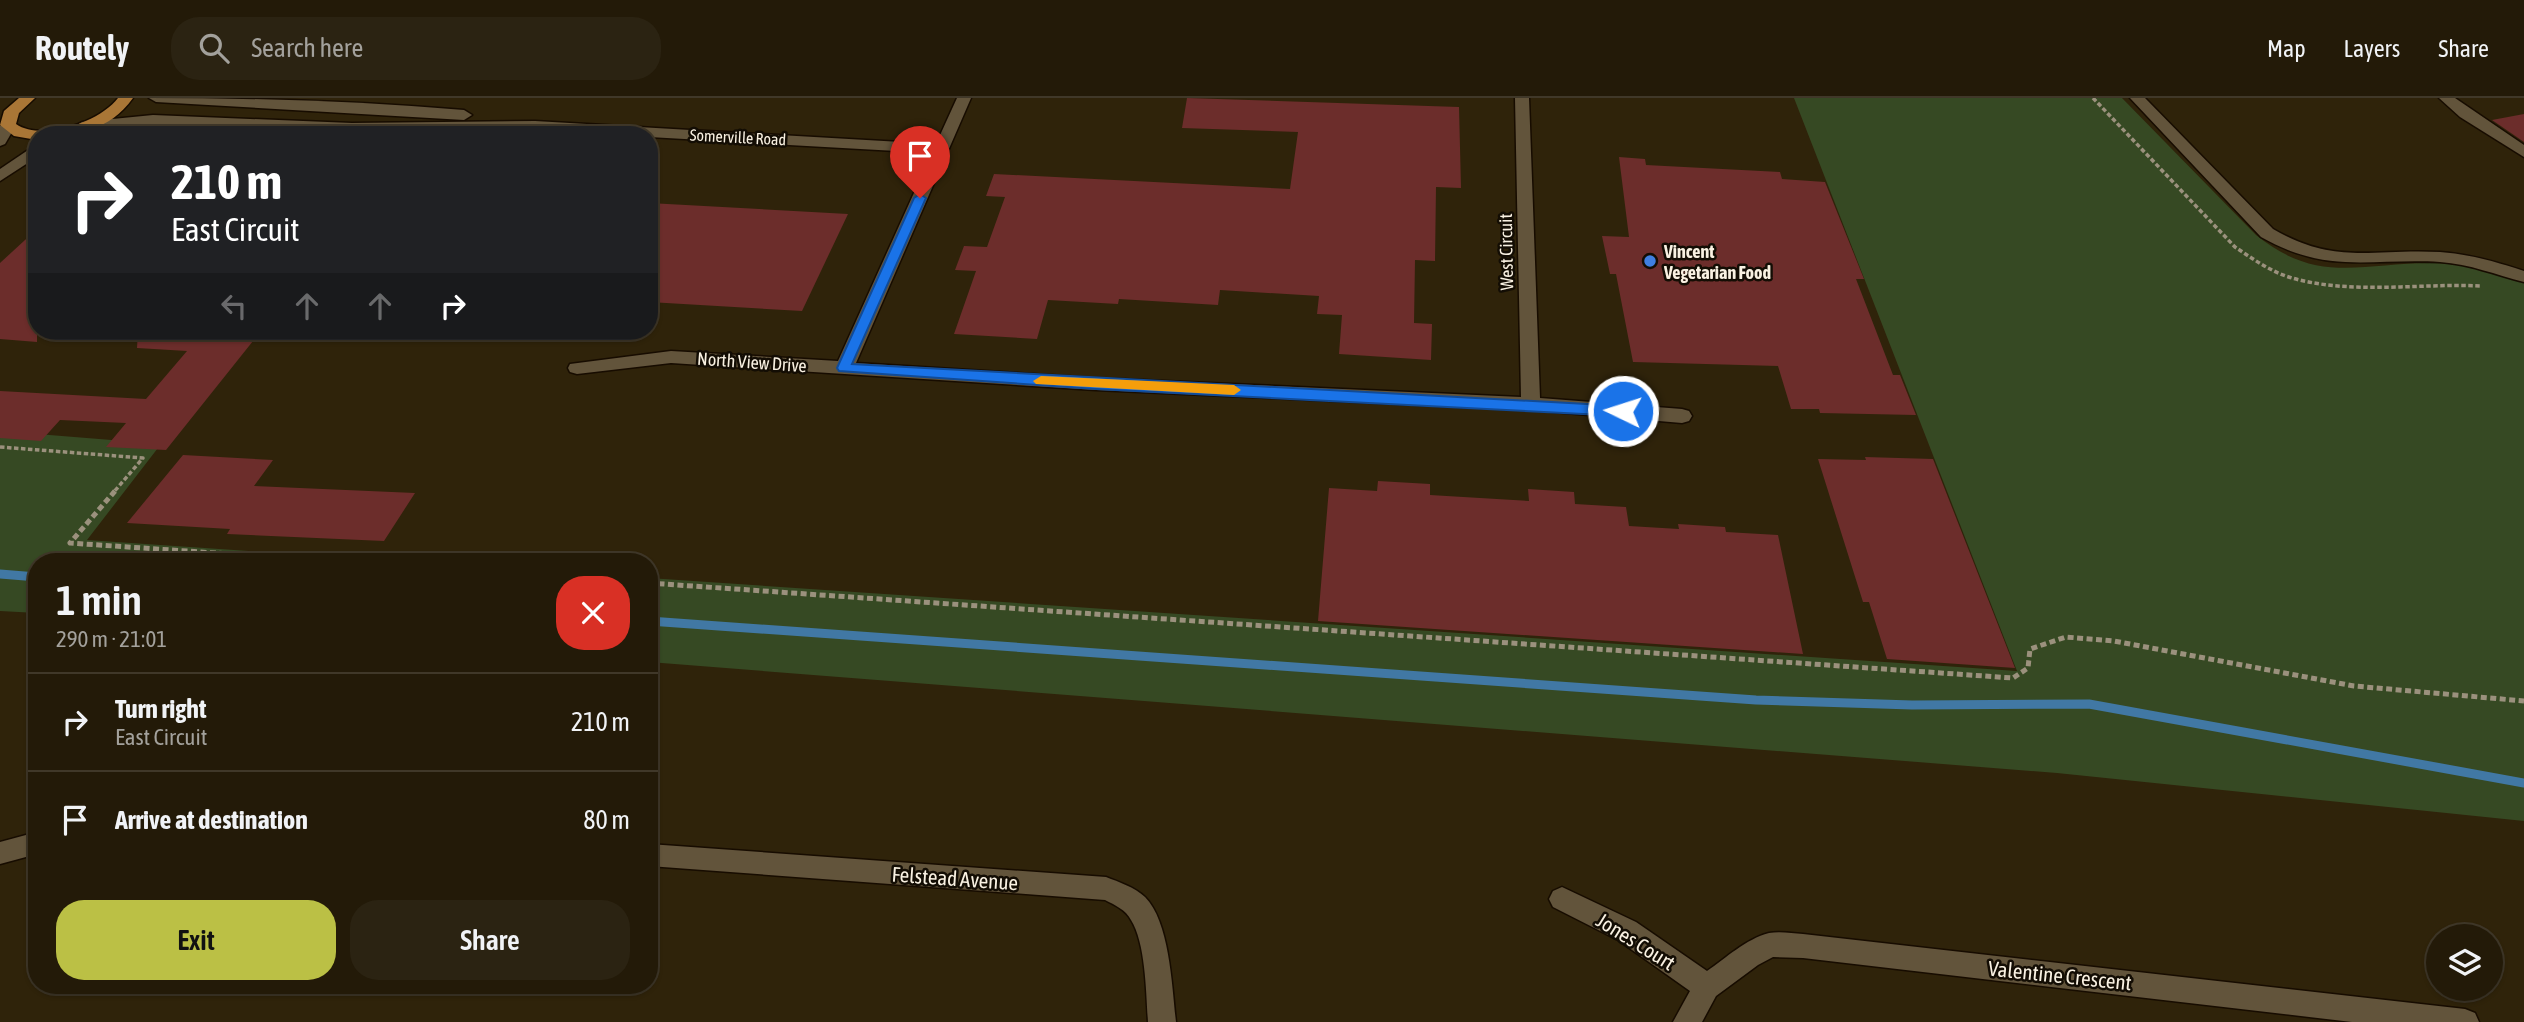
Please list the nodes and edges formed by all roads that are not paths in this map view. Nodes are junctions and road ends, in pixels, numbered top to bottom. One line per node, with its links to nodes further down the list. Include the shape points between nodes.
1 (28, 98): 8 (main road)
2 (126, 98): 9 (main road, via 114,112)
3 (156, 98): 12 (street, Somerville Road, via 408,110)
4 (964, 98): 16 (street)
5 (1522, 98): 23 (street, West Circuit)
6 (2137, 98): 20 (street, via 2267,233 2287,247 2341,260 2414,256 2466,260)
7 (2446, 98): 17 (street)
8 (5, 121): 14 (main road, via 19,133); 15 (street)
9 (83, 126)
10 (109, 126): 11 (street, Somerville Road, via 153,120)
11 (302, 126)
12 (535, 126)
13 (658, 133): 16 (street, Somerville Road)
14 (28, 134)
15 (0, 141)
16 (942, 149): 22 (street)
17 (2524, 152)
18 (28, 156): 19 (street)
19 (0, 176)
20 (2524, 276)
21 (577, 368): 22 (street, North View Drive, via 671,357)
22 (844, 368): 23 (street, North View Drive)
23 (1531, 404): 24 (street, North View Drive)
24 (1682, 416)
25 (28, 845): 26 (street)
26 (0, 853)
27 (658, 856): 30 (street, Felstead Avenue, via 1106,889 1127,897 1142,911 1150,935)
28 (1562, 899): 29 (street, Jones Court, via 1627,931)
29 (1707, 987): 31 (street, Valentine Crescent); 32 (street, Valentine Crescent, via 1771,945 1803,946)
30 (1162, 1022)
31 (1687, 1022)
32 (2465, 1022)

